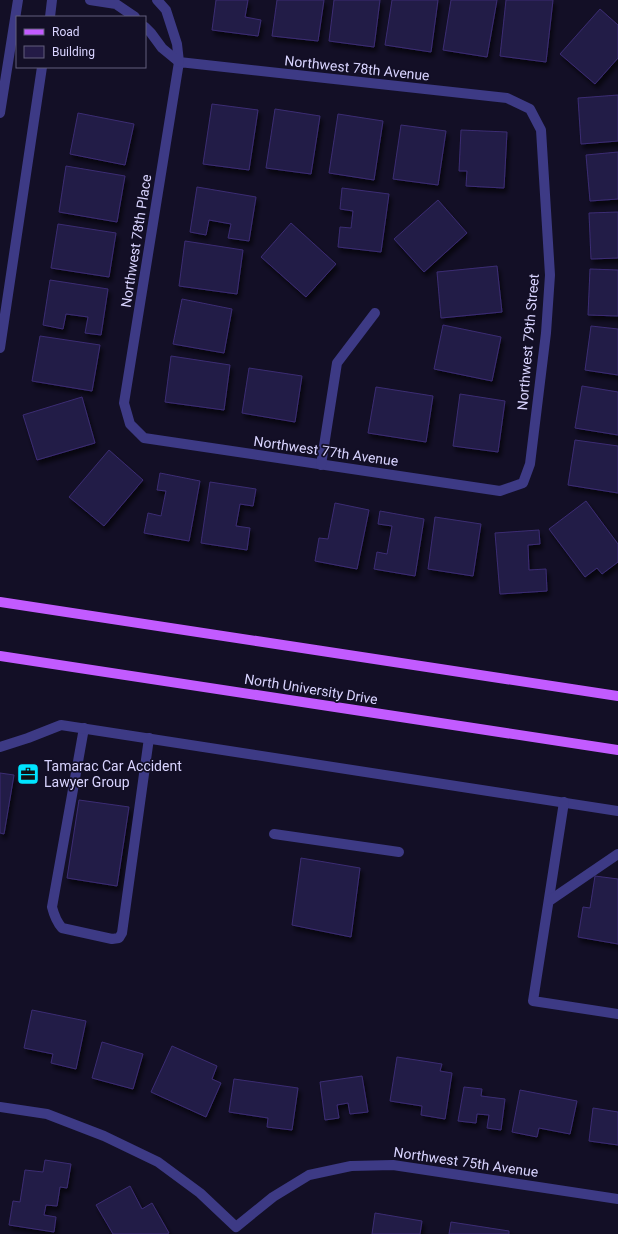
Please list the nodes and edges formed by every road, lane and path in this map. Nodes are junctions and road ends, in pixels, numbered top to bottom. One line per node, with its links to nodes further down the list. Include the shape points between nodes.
1 (18, 0): 11 (street)
2 (52, 0): 5 (street)
3 (90, 0): 6 (street, via 116,4)
4 (157, 0): 8 (street, Northwest 78th Place, via 166,10 177,44)
5 (50, 16)
6 (134, 16)
7 (146, 28): 8 (street, via 162,48)
8 (179, 62): 10 (street, Northwest 78th Avenue, via 507,98); 14 (street, Northwest 78th Place, via 124,403)
9 (42, 68): 13 (street)
10 (530, 109): 16 (street, Northwest 79th Street, via 541,130 550,275 546,333 530,464)
11 (0, 113)
12 (374, 313): 15 (street, via 338,363)
13 (0, 348)
14 (130, 424): 15 (street, Northwest 77th Avenue, via 144,438)
15 (321, 464): 16 (street, Northwest 77th Avenue, via 500,491)
16 (523, 483)
17 (0, 602): 19 (main road)
18 (0, 656): 23 (main road, North University Drive)
19 (618, 696)
20 (84, 728): 21 (street); 21 (street, via 52,907 57,923 62,928 112,939 119,938 122,933); 22 (street, via 60,725)
21 (149, 738): 24 (street)
22 (0, 747)
23 (618, 750)
24 (564, 802): 25 (street); 29 (street)
25 (618, 811)
26 (274, 834): 27 (street)
27 (399, 852)
28 (618, 854): 29 (street)
29 (549, 901): 30 (street, via 533,1001)
30 (618, 1014)
31 (0, 1107): 33 (street, Northwest 75th Avenue, via 47,1114 104,1136 158,1162 200,1193)
32 (618, 1199): 33 (street, Northwest 75th Avenue, via 393,1165 351,1166 309,1175 273,1197)
33 (234, 1230)

